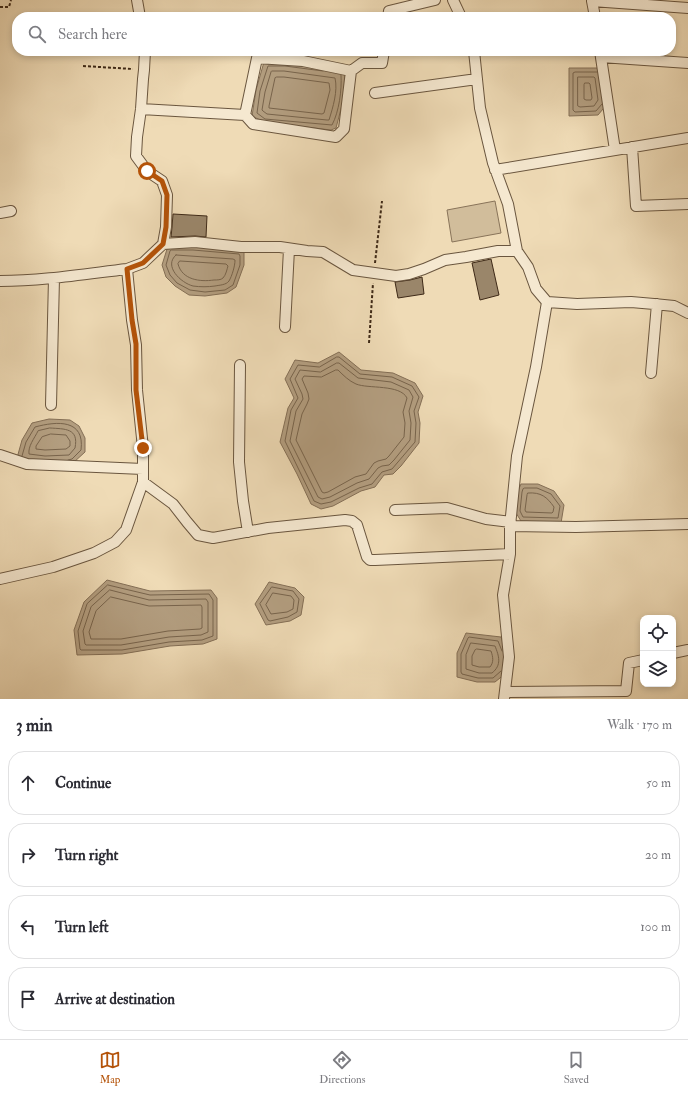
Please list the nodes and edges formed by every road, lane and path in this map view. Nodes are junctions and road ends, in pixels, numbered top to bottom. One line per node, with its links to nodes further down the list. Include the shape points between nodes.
1 (12, 0): 5 (path, via 9,7)
2 (136, 0): 7 (street)
3 (436, 0): 8 (street)
4 (453, 0): 9 (street)
5 (0, 7)
6 (688, 8): 10 (street, via 592,1)
7 (139, 12)
8 (389, 12)
9 (459, 12)
10 (594, 12)
11 (145, 56): 18 (street)
12 (383, 56): 19 (street, via 382,63 362,63)
13 (474, 56): 20 (street)
14 (601, 56): 26 (street)
15 (620, 56): 16 (street)
16 (688, 63)
17 (83, 66): 18 (path)
18 (144, 70): 22 (street)
19 (351, 71): 23 (street, via 304,60 257,58); 23 (street, via 344,129 336,137 253,124)
20 (476, 79): 21 (street); 27 (street, via 480,108)
21 (375, 93)
22 (141, 109): 23 (street); 31 (street, via 136,137 136,156 147,171 162,181 167,195)
23 (245, 115)
24 (688, 138): 25 (street)
25 (632, 147): 26 (street); 28 (street, via 636,206)
26 (615, 150): 27 (street)
27 (495, 170): 33 (street, via 508,204)
28 (688, 204)
29 (11, 211): 30 (street)
30 (0, 213)
31 (163, 244): 32 (street, via 195,242); 34 (street, via 143,263)
32 (289, 249): 33 (street, via 323,252 353,270 396,276 409,274 445,260 498,251); 40 (street)
33 (517, 251): 37 (street, via 528,267 536,289)
34 (127, 269): 35 (street); 45 (street, via 136,344 136,390)
35 (54, 278): 36 (street); 43 (street)
36 (0, 281)
37 (547, 302): 38 (street); 48 (street, via 517,456)
38 (657, 304): 39 (street, via 674,306); 42 (street)
39 (688, 312)
40 (285, 327)
41 (240, 365): 50 (street, via 240,462)
42 (651, 373)
43 (51, 405)
44 (0, 455): 45 (street, via 27,464)
45 (143, 469): 46 (street)
46 (143, 482): 50 (street, via 173,504 198,535 213,538); 52 (street, via 126,530 115,542 94,553 53,567)
47 (395, 510): 48 (street, via 448,508)
48 (511, 524): 49 (street, via 576,527); 51 (street)
49 (688, 524)
50 (248, 532): 51 (street, via 345,520 357,525 370,560)
51 (510, 554): 57 (street, via 503,594 509,657)
52 (0, 579)
53 (688, 650): 54 (street)
54 (676, 652)
55 (640, 661): 56 (street, via 629,663 626,691)
56 (592, 695): 57 (street)
57 (505, 696)

